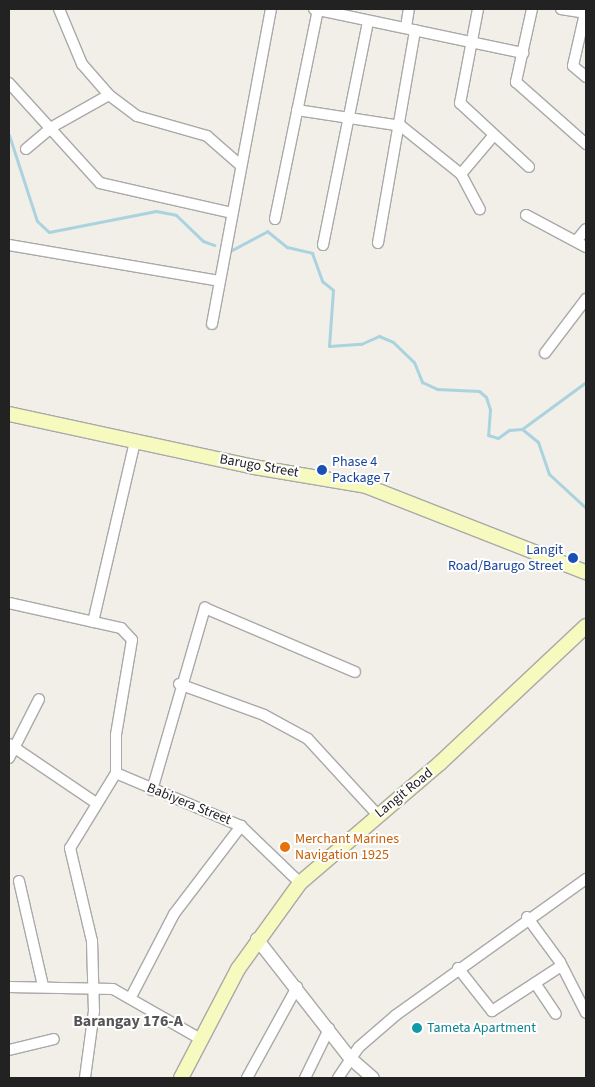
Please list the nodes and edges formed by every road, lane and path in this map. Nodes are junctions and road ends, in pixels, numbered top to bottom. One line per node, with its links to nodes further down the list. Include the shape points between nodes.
1 (59, 9): 14 (street, via 82,64)
2 (271, 9): 22 (street)
3 (316, 9): 8 (street); 15 (street)
4 (409, 9): 9 (street)
5 (478, 9): 10 (street)
6 (532, 9): 11 (street)
7 (561, 9): 12 (street, via 585,13 574,66)
8 (368, 21): 9 (street); 16 (street)
9 (411, 29): 10 (street); 17 (street)
10 (471, 41): 11 (street); 19 (street, via 460,103)
11 (523, 53): 20 (street, via 516,82)
12 (586, 77)
13 (9, 83): 18 (street)
14 (109, 95): 18 (street); 22 (street, via 137,116 206,136)
15 (297, 110): 16 (street); 28 (street)
16 (349, 119): 17 (street); 33 (street)
17 (401, 126): 24 (street); 31 (street)
18 (52, 127): 21 (street); 26 (street, via 100,183)
19 (494, 135): 23 (street); 24 (street)
20 (586, 144)
21 (26, 149)
22 (239, 164): 26 (street)
23 (529, 167)
24 (461, 174): 25 (street)
25 (480, 209)
26 (232, 213): 35 (street)
27 (526, 216): 30 (street)
28 (275, 219)
29 (586, 229): 30 (street)
30 (577, 240): 34 (street)
31 (378, 243)
32 (9, 245): 35 (street)
33 (323, 245)
34 (586, 247)
35 (219, 281): 37 (street)
36 (586, 298): 38 (street)
37 (212, 324)
38 (545, 353)
39 (9, 414): 40 (main road, Barugo Street)
40 (135, 442): 41 (main road, Barugo Street, via 366,486); 43 (street)
41 (586, 572)
42 (9, 603): 43 (street)
43 (93, 622): 50 (street, via 126,630 132,640 116,735)
44 (586, 626): 53 (main road, Langit Road, via 440,763)
45 (355, 672): 46 (street, via 205,608)
46 (179, 684): 51 (street); 53 (street, via 264,715 308,739)
47 (39, 699): 48 (street)
48 (12, 746): 49 (street); 52 (street)
49 (9, 758)
50 (116, 772): 51 (street, Babiyera Street); 52 (street)
51 (152, 790): 54 (street, Babiyera Street)
52 (96, 803): 63 (street, via 74,835 70,855 89,916)
53 (377, 814): 57 (main road, Langit Road)
54 (241, 826): 57 (street, Babiyera Street); 67 (street, via 174,914)
55 (586, 878): 58 (street)
56 (19, 881): 64 (street)
57 (300, 884): 59 (main road, Langit Road)
58 (526, 917): 60 (street); 61 (street)
59 (257, 939): 66 (street); 71 (main road, Langit Road)
60 (561, 966): 62 (street); 68 (street)
61 (458, 968): 62 (street, via 492,1011); 74 (street, via 374,1033)
62 (535, 983): 69 (street)
63 (94, 985): 64 (street); 67 (street); 75 (street)
64 (43, 986): 65 (street)
65 (9, 987)
66 (297, 987): 70 (street); 77 (street)
67 (131, 997): 71 (street)
68 (586, 1013)
69 (556, 1014)
70 (328, 1029): 74 (street); 78 (street)
71 (199, 1038): 76 (main road, Langit Road)
72 (54, 1039): 73 (street)
73 (9, 1050)
74 (350, 1058): 79 (street); 80 (street)
75 (85, 1078)
76 (181, 1078)
77 (247, 1078)
78 (305, 1078)
79 (338, 1078)
80 (373, 1078)

